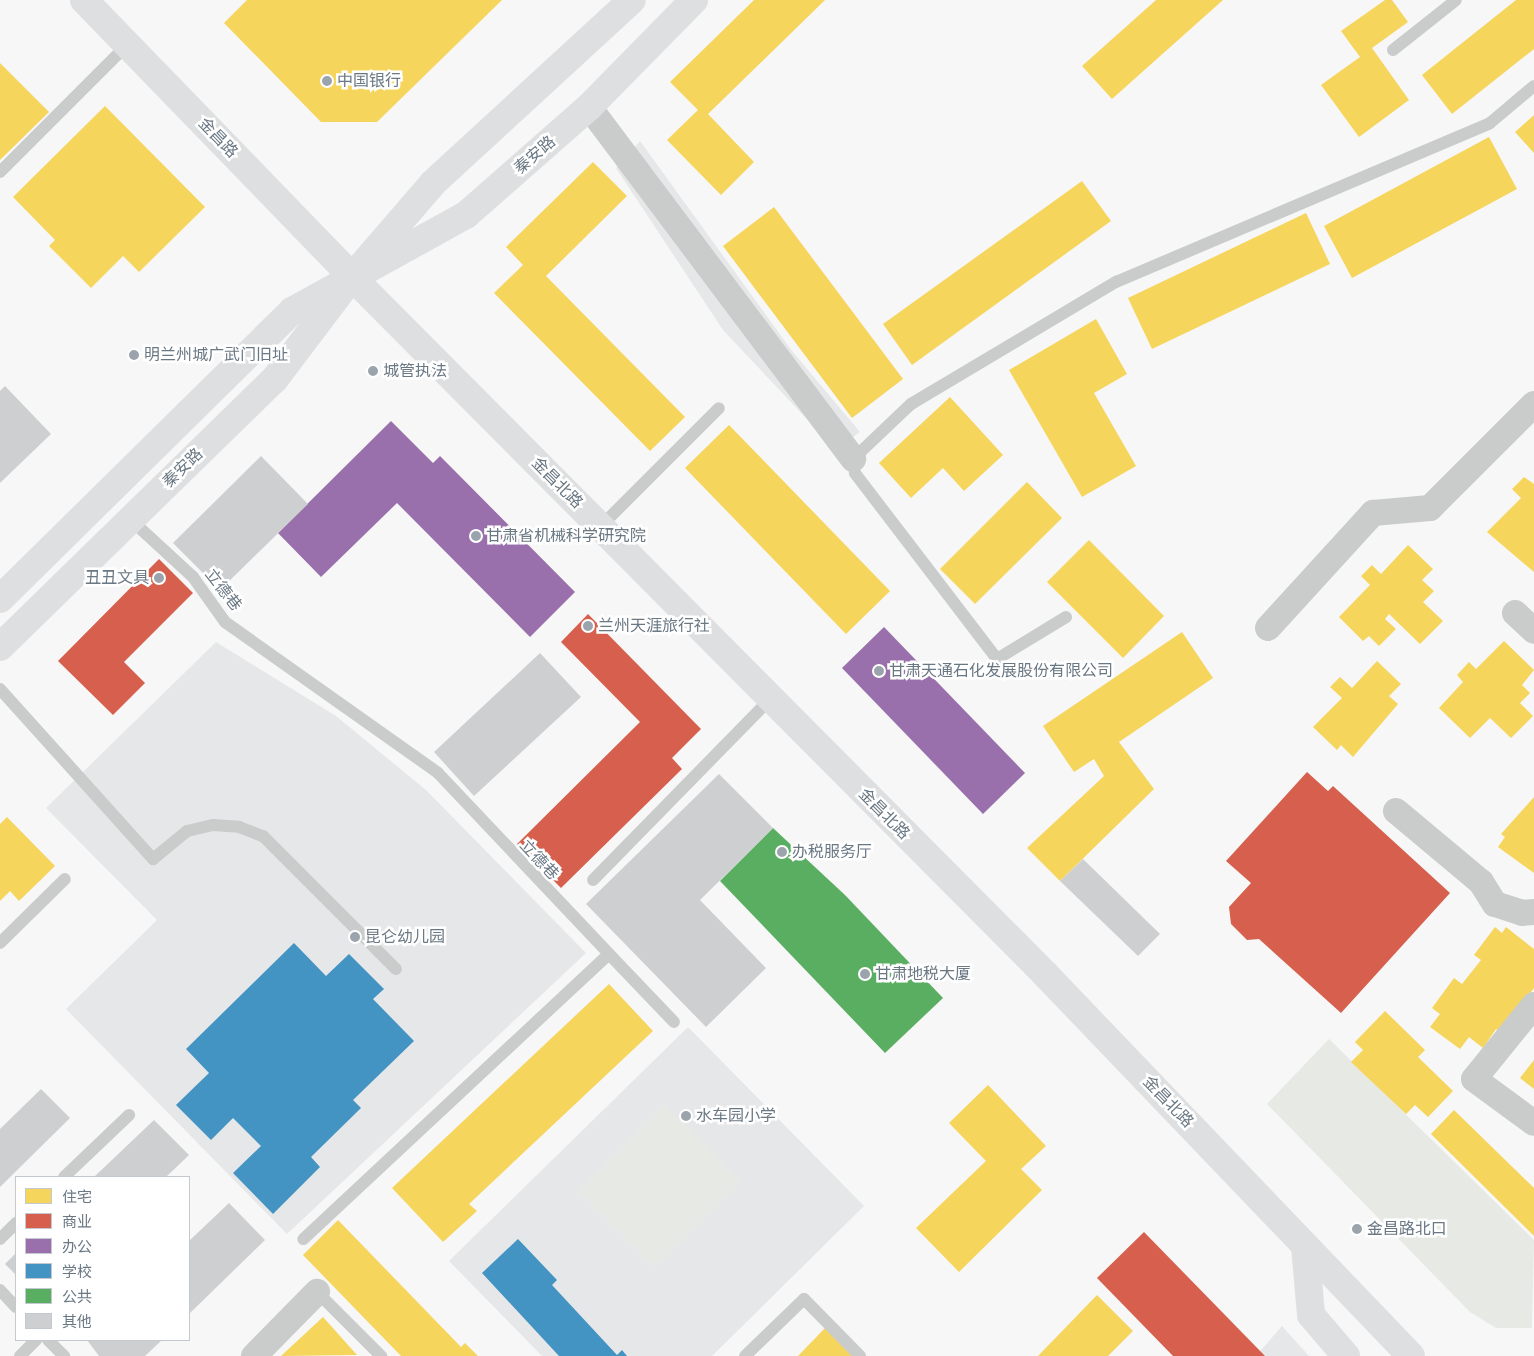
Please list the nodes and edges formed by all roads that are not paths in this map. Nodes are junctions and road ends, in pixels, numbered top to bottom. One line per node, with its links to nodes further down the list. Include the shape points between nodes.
1 (84, 0): 5 (main road, 金昌路)
2 (632, 0): 10 (main road, 秦安路, via 433,183)
3 (694, 0): 8 (main road, 秦安路)
4 (1456, 0): 6 (lane)
5 (127, 45): 9 (lane); 10 (main road, 金昌路)
6 (1394, 50)
7 (1534, 86): 13 (lane, via 1490,123 1116,282 911,404)
8 (589, 107): 10 (main road, 秦安路, via 466,215); 13 (street)
9 (0, 172)
10 (352, 277): 14 (main road, 秦安路, via 274,380); 15 (main road, 金昌北路); 16 (main road, 秦安路, via 292,311)
11 (1534, 404): 19 (street, via 1430,508 1373,513)
12 (719, 408): 15 (lane)
13 (853, 459): 18 (lane, via 855,473 997,659)
14 (130, 519): 21 (main road, 秦安路); 29 (lane, 立德巷, via 193,577 225,622 438,772)
15 (600, 527): 23 (main road, 金昌北路)
16 (0, 599)
17 (1515, 613): 20 (street)
18 (1066, 617)
19 (1268, 628)
20 (1534, 631)
21 (0, 647)
22 (0, 689): 30 (lane, via 153,859 187,831 213,825 239,827 264,836)
23 (770, 699): 26 (lane); 39 (main road, 金昌北路, via 1045,974)
24 (1396, 811): 27 (street, via 1481,882 1495,904 1522,913)
25 (65, 879): 28 (lane)
26 (593, 880)
27 (1534, 912)
28 (0, 943)
29 (609, 954): 32 (lane, 立德巷); 38 (lane)
30 (396, 969)
31 (1534, 1005): 34 (street, via 1474,1079)
32 (674, 1022)
33 (129, 1115): 35 (lane)
34 (1534, 1123)
35 (65, 1176)
36 (15, 1224): 37 (lane)
37 (0, 1239)
38 (303, 1239)
39 (1306, 1246): 51 (main road, via 1311,1315); 52 (main road, 金昌北路)
40 (0, 1290): 42 (lane)
41 (317, 1292): 47 (street); 48 (lane)
42 (15, 1306)
43 (35, 1341): 45 (lane)
44 (49, 1341): 46 (lane)
45 (20, 1356)
46 (64, 1356)
47 (254, 1356)
48 (381, 1356)
49 (745, 1356): 50 (lane, via 804,1299)
50 (860, 1356)
51 (1346, 1356)
52 (1411, 1356)

